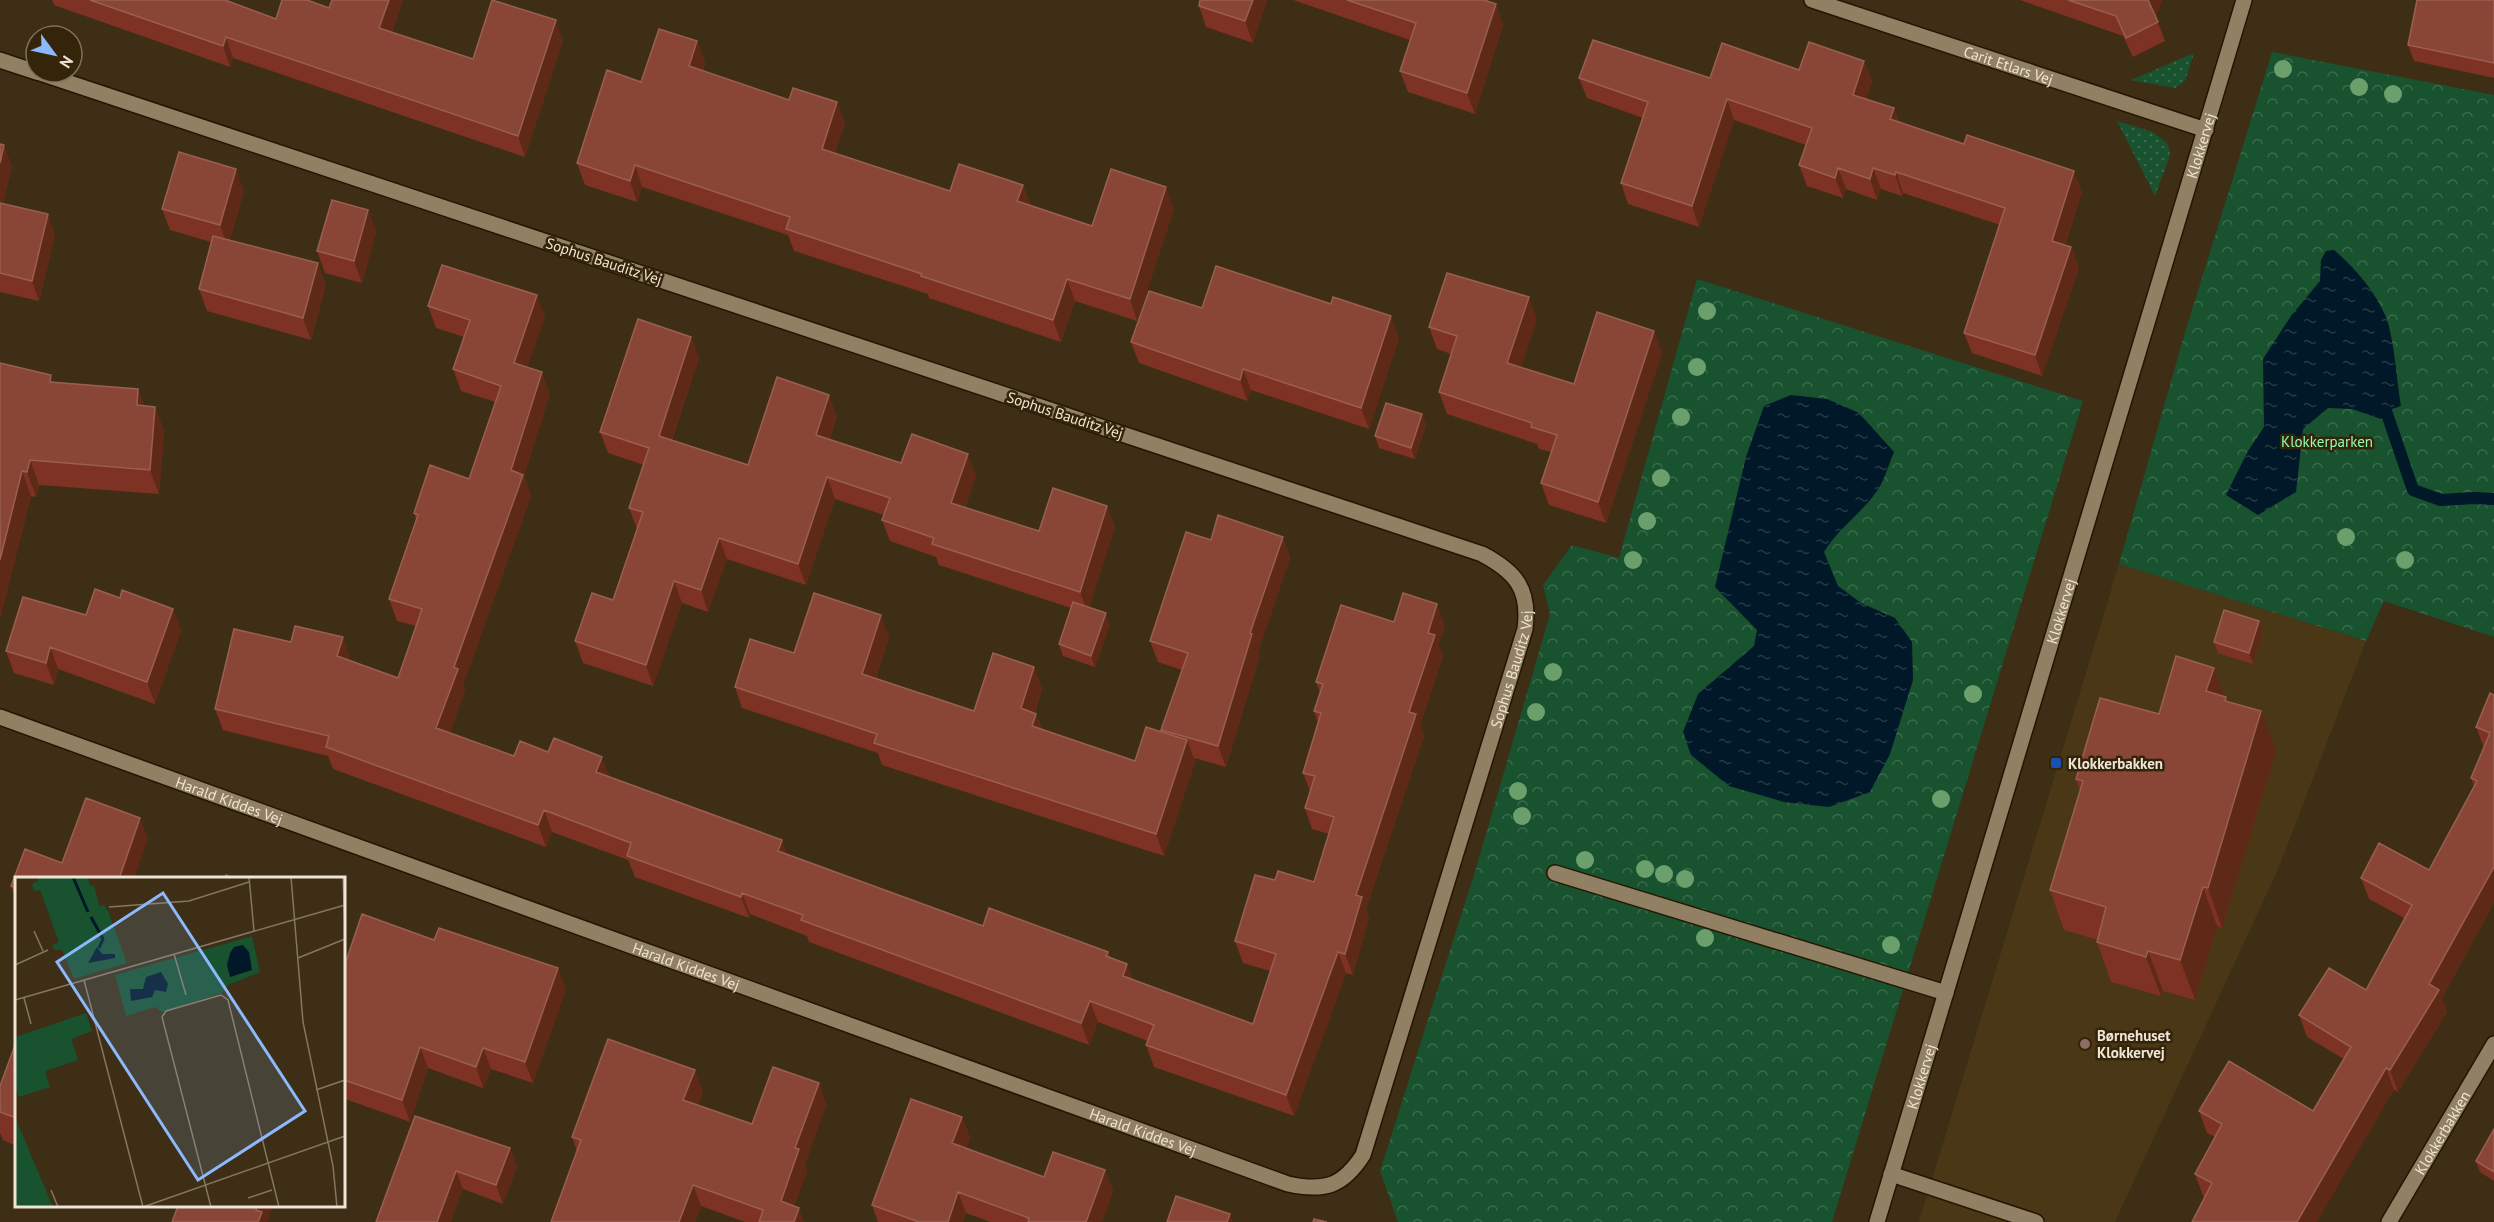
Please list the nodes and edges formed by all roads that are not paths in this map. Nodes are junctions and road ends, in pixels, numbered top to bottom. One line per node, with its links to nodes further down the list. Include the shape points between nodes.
1 (1812, 0): 6 (street, Carit Etlars Vej)
2 (2244, 0): 6 (street, Klokkervej)
3 (0, 60): 4 (street, Sophus Bauditz Vej)
4 (24, 68)
5 (72, 84): 11 (street, Sophus Bauditz Vej, via 1482,554 1501,564 1516,578 1524,597 1525,629)
6 (2206, 130): 9 (street, Klokkervej)
7 (0, 717): 11 (street, Harald Kiddes Vej, via 1288,1184 1311,1189 1334,1185 1352,1173)
8 (1555, 873): 9 (street)
9 (1946, 993): 12 (street, Klokkervej)
10 (2494, 1044): 15 (street, Klokkerbakken)
11 (1363, 1155)
12 (1892, 1174): 13 (street, Klokkervej); 14 (street)
13 (1877, 1222)
14 (2036, 1222)
15 (2389, 1222)

